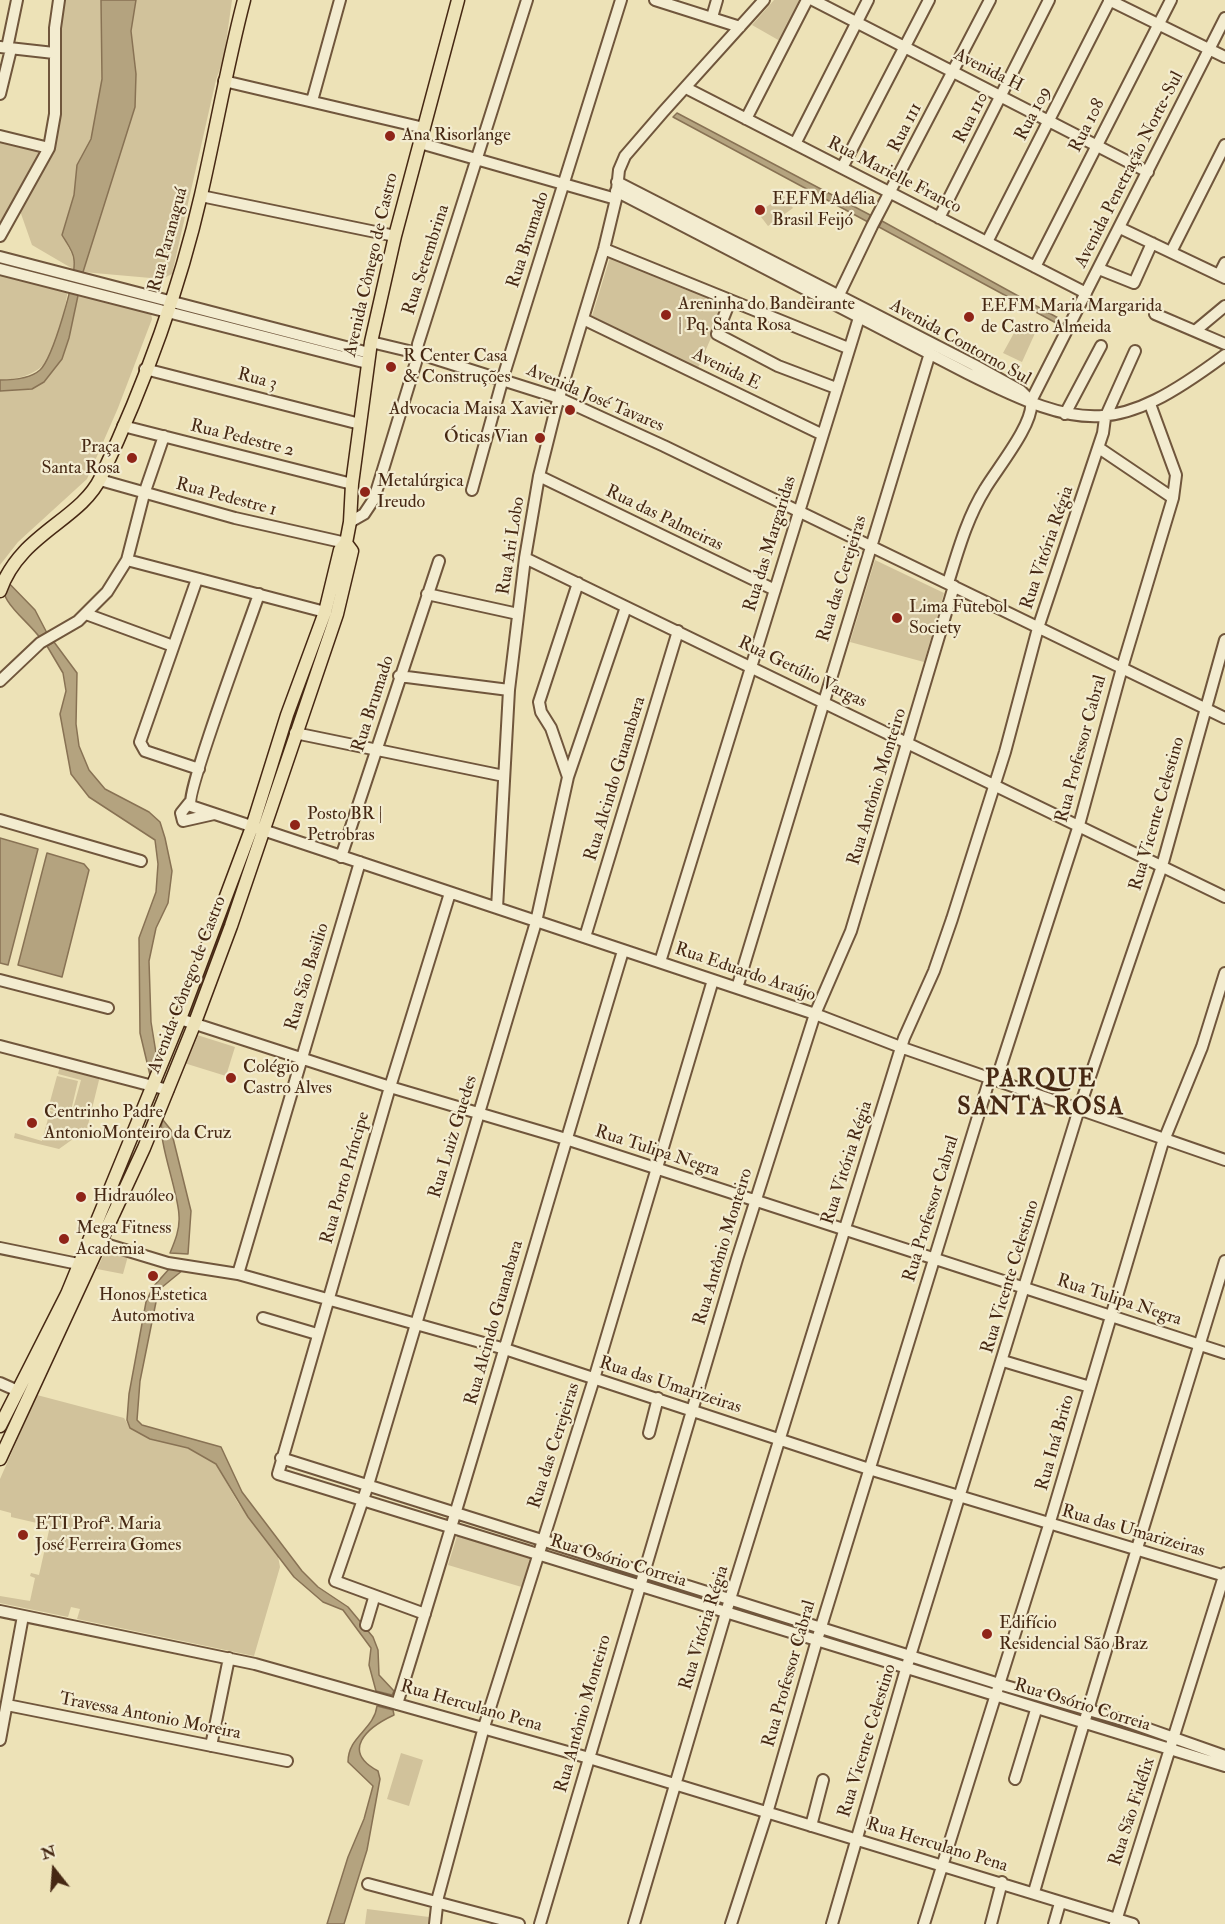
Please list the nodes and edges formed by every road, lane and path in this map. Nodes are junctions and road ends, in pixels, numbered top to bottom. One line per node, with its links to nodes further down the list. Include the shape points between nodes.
1 (16, 0): 25 (street)
2 (59, 0): 27 (street)
3 (244, 0): 30 (main road, Rua Paranaguá)
4 (340, 0): 34 (street)
5 (458, 0): 37 (main road, Avenida Cônego de Castro)
6 (527, 0): 44 (street, Rua Setembrina)
7 (621, 0): 47 (street, Rua Brumado)
8 (655, 0): 19 (street)
9 (717, 0): 19 (street)
10 (764, 0): 23 (street, Rua Ari Lobo)
11 (807, 0): 35 (street)
12 (813, 0): 21 (street, Avenida H)
13 (868, 0): 21 (street)
14 (929, 0): 24 (street)
15 (990, 0): 29 (street, Rua 111)
16 (1050, 0): 33 (street, Rua 110)
17 (1109, 0): 22 (street); 36 (street, Rua 109)
18 (1171, 0): 22 (street, Rua 108)
19 (712, 17): 23 (street)
20 (1225, 18): 26 (street, Avenida Penetração Norte-Sul)
21 (857, 21): 24 (street, Avenida H); 40 (street)
22 (1158, 24): 26 (street); 41 (street, Rua 108)
23 (740, 27): 31 (street, Rua Ari Lobo)
24 (904, 47): 29 (street, Avenida H); 45 (street)
25 (6, 48): 27 (street); 32 (street)
26 (1209, 49): 28 (street); 46 (street, Avenida Penetração Norte-Sul)
27 (54, 53): 43 (street, via 55,114)
28 (1225, 57)
29 (953, 72): 33 (street, Avenida H); 49 (street, Rua 111)
30 (224, 81): 34 (street); 50 (main road, Rua Paranaguá)
31 (686, 88): 35 (street, Rua Marielle Franco); 48 (street, Rua Ari Lobo, via 625,156)
32 (0, 94)
33 (1001, 97): 36 (street, Avenida H); 51 (street, Rua 110)
34 (312, 101): 37 (street)
35 (746, 119): 40 (street, Rua Marielle Franco)
36 (1049, 120): 41 (street, Avenida H); 55 (street, Rua 109)
37 (424, 128): 39 (main road, Avenida Cônego de Castro)
38 (0, 136): 43 (street)
39 (420, 142): 44 (street, Avenida Contorno Sul); 54 (main road, Avenida Cônego de Castro)
40 (795, 144): 45 (street, Rua Marielle Franco)
41 (1097, 144): 46 (street, Avenida H); 61 (street, Rua 108)
42 (1225, 145): 58 (street)
43 (49, 148): 53 (street)
44 (476, 159): 47 (street, Avenida Contorno Sul); 79 (street, Rua Setembrina)
45 (842, 168): 49 (street, Rua Marielle Franco)
46 (1148, 172): 52 (street, Avenida Penetração Norte-Sul)
47 (564, 186): 48 (street, Avenida Contorno Sul); 83 (street, Rua Brumado)
48 (616, 190): 57 (street, Rua Ari Lobo); 66 (street, Avenida Contorno Sul)
49 (891, 193): 51 (street, Rua Marielle Franco); 66 (street, Rua 111)
50 (201, 196): 54 (street); 68 (main road, Rua Paranaguá)
51 (939, 218): 55 (street, Rua Marielle Franco)
52 (1120, 228): 56 (street); 63 (street, Avenida Penetração Norte-Sul)
53 (0, 236)
54 (395, 236): 78 (main road, Avenida Cônego de Castro)
55 (987, 242): 61 (street, Rua Marielle Franco)
56 (1152, 243): 58 (street); 63 (street, via 1134,283)
57 (604, 249): 67 (street); 72 (street, Rua Ari Lobo)
58 (1171, 252): 64 (street)
59 (0, 256): 68 (street, Avenida José Tavares, via 103,282)
60 (1225, 263): 64 (street)
61 (1035, 267): 65 (street, Rua Marielle Franco)
62 (0, 269): 68 (street, Avenida José Tavares, via 100,294)
63 (1099, 269): 65 (street, Avenida Penetração Norte-Sul)
64 (1222, 277)
65 (1086, 293): 86 (street, Avenida Penetração Norte-Sul)
66 (837, 300): 70 (street, Avenida Contorno Sul)
67 (730, 301): 76 (street); 84 (street, via 717,334 778,366)
68 (170, 306): 78 (street, Avenida José Tavares); 82 (main road, Rua Paranaguá)
69 (1225, 306): 73 (street)
70 (860, 312): 76 (street, Rua das Margaridas); 80 (street, Avenida Contorno Sul); 86 (street, Avenida Contorno Sul, via 984,370)
71 (1155, 314): 73 (street)
72 (583, 320): 85 (street, Rua Ari Lobo); 92 (street, Avenida E)
73 (1195, 331): 74 (street)
74 (1225, 344)
75 (1101, 346): 88 (street)
76 (848, 348): 84 (street, Rua das Margaridas)
77 (1135, 351): 89 (street, Rua Vitória Régia)
78 (369, 353): 79 (street, Avenida José Tavares); 90 (main road, Avenida Cônego de Castro)
79 (417, 353): 83 (street, Avenida José Tavares); 102 (street, Rua Setembrina, via 374,499 364,514)
80 (930, 353): 86 (street, Avenida Contorno Sul, via 1014,397); 104 (street, Rua das Cerejeiras)
81 (1225, 355): 87 (street, Avenida Contorno Sul)
82 (145, 369): 90 (street, Rua 3); 91 (main road, Rua Paranaguá)
83 (503, 379): 85 (street, Avenida José Tavares); 98 (street, Rua Brumado)
84 (836, 388): 92 (street, Rua das Margaridas)
85 (559, 398): 95 (street, Rua Ari Lobo); 101 (street, Avenida José Tavares)
86 (1032, 401): 88 (street, Avenida Contorno Sul); 110 (street, Rua Antônio Monteiro, via 1033,408 1014,446 970,516)
87 (1150, 404): 89 (street, Avenida Contorno Sul); 100 (street, Rua Professor Cabral, via 1176,475)
88 (1065, 414): 89 (street, Avenida Contorno Sul)
89 (1106, 418): 94 (street, Rua Vitória Régia)
90 (360, 424): 97 (main road, Avenida Cônego de Castro)
91 (123, 426): 93 (street, Rua Pedestre 2); 96 (main road, Rua Paranaguá)
92 (821, 434): 101 (street, Rua das Margaridas)
93 (164, 436): 97 (street, Rua Pedestre 2); 99 (street)
94 (1098, 448): 100 (street); 119 (street, Rua Vitória Régia)
95 (539, 476): 105 (street, Rua Ari Lobo); 112 (street, Rua das Palmeiras)
96 (100, 480): 99 (street, Rua Pedestre 1); 111 (main road, Rua Paranaguá, via 24,550)
97 (352, 484): 102 (main road, Avenida Cônego de Castro)
98 (472, 490)
99 (144, 494): 103 (street, Rua Pedestre 1); 106 (street)
100 (1173, 498): 124 (street, Rua Professor Cabral)
101 (798, 511): 104 (street, Avenida José Tavares); 112 (street, Rua das Margaridas)
102 (350, 522): 103 (main road, Avenida Cônego de Castro)
103 (346, 543): 116 (main road, Avenida Cônego de Castro, via 340,550)
104 (871, 547): 110 (street, Avenida José Tavares); 128 (street, Rua das Cerejeiras)
105 (525, 558): 109 (street, Rua Getúlio Vargas); 118 (street, Rua Ari Lobo)
106 (127, 560): 108 (street); 117 (street, via 107,592)
107 (439, 561): 114 (street, Rua Brumado)
108 (197, 579): 113 (street); 122 (street)
109 (578, 583): 115 (street, Rua Getúlio Vargas); 138 (street, via 539,702)
110 (951, 585): 119 (street, Avenida José Tavares); 134 (street, Rua Antônio Monteiro)
111 (2, 586)
112 (775, 590): 123 (street, Rua das Margaridas)
113 (259, 594): 116 (street); 136 (street)
114 (427, 594): 118 (street); 125 (street, Rua Brumado)
115 (626, 607): 120 (street, Rua Getúlio Vargas); 138 (street, Rua Luiz Guedes)
116 (331, 613): 130 (main road, Avenida Cônego de Castro); 132 (main road, Avenida Cônego de Castro)
117 (86, 614): 122 (street); 126 (street, via 40,643)
118 (518, 614): 127 (street, Rua Ari Lobo)
119 (1038, 628): 124 (street, Avenida José Tavares); 139 (street, Rua Vitória Régia)
120 (678, 631): 123 (street, Rua Getúlio Vargas); 153 (street, Rua Alcindo Guanabara)
121 (1225, 640): 129 (street, Rua Vicente Celestino)
122 (173, 646): 136 (street, via 141,746 145,751)
123 (751, 666): 128 (street, Rua Getúlio Vargas); 155 (street, Rua das Margaridas)
124 (1122, 668): 129 (street, Avenida José Tavares); 143 (street, Rua Professor Cabral)
125 (399, 676): 127 (street); 135 (street, Rua Brumado)
126 (0, 681)
127 (509, 690): 137 (street, Rua Ari Lobo)
128 (822, 702): 134 (street, Rua Getúlio Vargas); 159 (street, Rua das Cerejeiras)
129 (1206, 709): 131 (street, Avenida José Tavares); 148 (street, Rua Vicente Celestino)
130 (287, 716): 132 (main road); 144 (main road, Avenida Cônego de Castro)
131 (1225, 718)
132 (300, 719): 133 (main road, Avenida Cônego de Castro)
133 (295, 733): 135 (street); 144 (main road, Avenida Cônego de Castro)
134 (909, 743): 139 (street, Rua Getúlio Vargas); 161 (street, Rua Antônio Monteiro, via 850,932)
135 (376, 750): 137 (street); 145 (street, Rua Brumado)
136 (199, 769): 140 (street)
137 (504, 776): 151 (street, Rua Ari Lobo)
138 (568, 777): 152 (street, Rua Luiz Guedes)
139 (994, 785): 143 (street, Rua Getúlio Vargas); 165 (street, Rua Vitória Régia, via 934,970)
140 (189, 804): 141 (street, Rua Eduardo Araújo); 141 (street, via 181,813 183,821)
141 (214, 814): 144 (street, Rua Eduardo Araújo)
142 (0, 820): 146 (street)
143 (1079, 825): 148 (street, Rua Getúlio Vargas); 167 (street, Rua Professor Cabral)
144 (257, 829): 145 (street, Rua Eduardo Araújo); 162 (main road, Avenida Cônego de Castro); 163 (main road, Avenida Cônego de Castro)
145 (341, 857): 147 (street, Rua Eduardo Araújo)
146 (141, 861)
147 (360, 862): 149 (street, Rua Eduardo Araújo); 166 (street, Rua São Basilio)
148 (1162, 866): 150 (street, Rua Getúlio Vargas); 171 (street, Rua Vicente Celestino)
149 (450, 893): 151 (street, Rua Eduardo Araújo); 169 (street, Rua Porto Príncipe)
150 (1225, 897)
151 (497, 908): 152 (street, Rua Eduardo Araújo)
152 (536, 922): 153 (street, Rua Eduardo Araújo); 172 (street, Rua Luiz Guedes)
153 (585, 937): 154 (street, Rua Eduardo Araújo)
154 (623, 951): 155 (street, Rua Eduardo Araújo); 174 (street, Rua Alcindo Guanabara)
155 (660, 962): 158 (street, Rua Eduardo Araújo)
156 (1225, 973): 173 (street, Rua Iná Brito, via 1202,1047)
157 (0, 980): 160 (street)
158 (713, 980): 159 (street, Rua Eduardo Araújo); 176 (street, Rua das Cerejeiras)
159 (737, 988): 161 (street, Rua Eduardo Araújo)
160 (108, 1008)
161 (815, 1014): 165 (street, Rua Eduardo Araújo); 177 (street, Rua Antônio Monteiro)
162 (180, 1019): 163 (street, Rua Tulipa Negra); 168 (main road, Avenida Cônego de Castro)
163 (194, 1025): 166 (street, Rua Tulipa Negra); 170 (main road, Avenida Cônego de Castro)
164 (0, 1047): 168 (street)
165 (903, 1048): 167 (street, Rua Eduardo Araújo); 178 (street, Rua Vitória Régia)
166 (300, 1059): 169 (street, Rua Tulipa Negra); 184 (street, Rua São Basilio)
167 (996, 1078): 171 (street, Rua Eduardo Araújo); 181 (street, Rua Professor Cabral, via 988,1084)
168 (152, 1086): 170 (street); 183 (main road, Avenida Cônego de Castro)
169 (390, 1087): 172 (street, Rua Tulipa Negra); 186 (street, Rua Porto Príncipe)
170 (168, 1090): 179 (main road, Avenida Cônego de Castro)
171 (1078, 1109): 173 (street, Rua Eduardo Araújo); 185 (street, Rua Vicente Celestino)
172 (479, 1113): 174 (street, Rua Tulipa Negra); 189 (street, Rua Luiz Guedes)
173 (1165, 1138): 175 (street, Rua Eduardo Araújo); 187 (street, Rua Iná Brito)
174 (566, 1139): 176 (street, Rua Tulipa Negra); 192 (street, Rua Alcindo Guanabara)
175 (1225, 1160)
176 (655, 1169): 177 (street, Rua Tulipa Negra); 195 (street, Rua das Cerejeiras)
177 (755, 1202): 178 (street, Rua Tulipa Negra); 200 (street, Rua Antônio Monteiro)
178 (844, 1230): 181 (street, Rua Tulipa Negra); 203 (street, Rua Vitória Régia)
179 (102, 1243): 183 (main road, Avenida Cônego de Castro); 184 (street, Rua das Umarizeiras, via 168,1263)
180 (0, 1248): 183 (street)
181 (933, 1259): 185 (street, Rua Tulipa Negra); 206 (street, Rua Professor Cabral)
182 (1225, 1261): 191 (street)
183 (85, 1265): 198 (main road, Avenida Cônego de Castro); 205 (main road, Avenida Cônego de Castro)
184 (238, 1274): 186 (street, Rua das Umarizeiras)
185 (1025, 1288): 187 (street, Rua Tulipa Negra); 194 (street, Rua Vicente Celestino)
186 (327, 1299): 189 (street, Rua das Umarizeiras); 190 (street, Rua Porto Príncipe)
187 (1110, 1316): 191 (street, Rua Tulipa Negra); 197 (street, Rua Iná Brito)
188 (263, 1318): 190 (street)
189 (415, 1324): 192 (street, Rua das Umarizeiras); 208 (street, Rua Luiz Guedes)
190 (317, 1334): 204 (street, Rua Porto Príncipe)
191 (1200, 1345): 193 (street, Rua Tulipa Negra); 215 (street)
192 (505, 1349): 195 (street, Rua das Umarizeiras); 211 (street, Rua Alcindo Guanabara)
193 (1225, 1353)
194 (1003, 1361): 197 (street); 209 (street, Rua Vicente Celestino)
195 (594, 1379): 199 (street, Rua das Umarizeiras); 214 (street, Rua das Cerejeiras)
196 (0, 1383): 198 (street)
197 (1090, 1387): 212 (street, Rua Iná Brito)
198 (18, 1391): 201 (main road, Avenida Cônego de Castro)
199 (658, 1398): 200 (street, Rua das Umarizeiras); 202 (street)
200 (691, 1409): 203 (street, Rua das Umarizeiras); 217 (street, Rua Antônio Monteiro)
201 (0, 1426)
202 (649, 1433)
203 (781, 1440): 206 (street, Rua das Umarizeiras); 221 (street, Rua Vitória Régia)
204 (281, 1458): 207 (street, Rua Porto Príncipe); 208 (street, Rua Osório Correia)
205 (0, 1459)
206 (869, 1469): 209 (street, Rua das Umarizeiras); 227 (street, Rua Professor Cabral)
207 (277, 1473): 210 (street, Rua Osório Correia)
208 (368, 1485): 210 (street, Rua Luiz Guedes); 211 (street, Rua Osório Correia)
209 (961, 1497): 212 (street, Rua das Umarizeiras); 229 (street, Rua Vicente Celestino)
210 (362, 1501): 213 (street, Rua Osório Correia); 220 (street, Rua Luiz Guedes, via 335,1581)
211 (457, 1515): 213 (street, Rua Alcindo Guanabara); 214 (street, Rua Osório Correia)
212 (1049, 1525): 215 (street, Rua das Umarizeiras); 232 (street, Rua Iná Brito)
213 (452, 1529): 216 (street, Rua Osório Correia); 224 (street, Rua Alcindo Guanabara)
214 (542, 1539): 216 (street, Rua das Cerejeiras); 217 (street, Rua Osório Correia)
215 (1138, 1551): 218 (street, Rua das Umarizeiras); 237 (street)
216 (537, 1554): 219 (street, Rua Osório Correia); 239 (street, Rua das Cerejeiras)
217 (642, 1571): 219 (street, Rua Antônio Monteiro); 221 (street, Rua Osório Correia)
218 (1225, 1575): 240 (street, Rua São Fidélix)
219 (638, 1585): 223 (street, Rua Osório Correia); 245 (street, Rua Antônio Monteiro)
220 (374, 1598): 224 (street, Rua Luiz Guedes); 226 (street)
221 (730, 1599): 223 (street, Rua Vitória Régia); 227 (street, Rua Osório Correia)
222 (0, 1611): 225 (street, Rua Herculano Pena)
223 (726, 1612): 228 (street, Rua Osório Correia); 250 (street, Rua Vitória Régia)
224 (425, 1614): 234 (street, Rua Alcindo Guanabara)
225 (23, 1616): 230 (street, Rua Herculano Pena); 235 (street)
226 (366, 1625)
227 (821, 1627): 228 (street, Rua Professor Cabral); 229 (street, Rua Osório Correia)
228 (817, 1640): 231 (street, Rua Osório Correia); 251 (street, Rua Professor Cabral)
229 (910, 1656): 231 (street, Rua Vicente Celestino); 232 (street, Rua Osório Correia)
230 (230, 1658): 234 (street, Rua Herculano Pena); 242 (street)
231 (906, 1669): 233 (street, Rua Osório Correia); 253 (street, Rua Vicente Celestino)
232 (999, 1684): 233 (street, Rua Iná Brito); 237 (street, Rua Osório Correia)
233 (995, 1697): 236 (street, Rua Osório Correia); 254 (street, Rua Iná Brito)
234 (395, 1704): 239 (street, Rua Herculano Pena)
235 (7, 1705): 241 (street); 242 (street, Travessa Antonio Moreira)
236 (1036, 1710): 238 (street, Rua Osório Correia); 248 (street)
237 (1086, 1711): 238 (street); 240 (street, Rua Osório Correia)
238 (1083, 1723): 243 (street, Rua Osório Correia); 257 (street)
239 (484, 1727): 245 (street, Rua Herculano Pena); 259 (street, Rua das Cerejeiras)
240 (1174, 1737): 243 (street, Rua São Fidélix); 244 (street, Rua Osório Correia)
241 (0, 1740)
242 (211, 1746): 246 (street, Travessa Antonio Moreira)
243 (1171, 1750): 247 (street, Rua Osório Correia); 260 (street, Rua São Fidélix)
244 (1225, 1756)
245 (589, 1758): 250 (street, Rua Herculano Pena); 263 (street, Rua Antônio Monteiro)
246 (286, 1761)
247 (1225, 1766)
248 (1015, 1779)
249 (823, 1780): 252 (street)
250 (676, 1786): 251 (street, Rua Herculano Pena); 264 (street, Rua Vitória Régia)
251 (767, 1813): 252 (street, Rua Herculano Pena); 265 (street, Rua Professor Cabral)
252 (811, 1826): 253 (street, Rua Herculano Pena)
253 (856, 1839): 254 (street, Rua Herculano Pena); 266 (street, Rua Vicente Celestino)
254 (942, 1865): 255 (street, Rua Herculano Pena); 267 (street, Rua Iná Brito)
255 (1002, 1882): 257 (street, Rua Herculano Pena); 268 (street)
256 (368, 1884): 259 (street)
257 (1034, 1893): 258 (street, Rua Herculano Pena)
258 (1060, 1903): 260 (street, Rua Herculano Pena); 269 (street)
259 (437, 1904): 261 (street, Rua das Cerejeiras); 262 (street)
260 (1116, 1922): 270 (street, Rua Herculano Pena)
261 (435, 1924)
262 (519, 1924)
263 (540, 1924)
264 (634, 1924)
265 (731, 1924)
266 (832, 1924)
267 (924, 1924)
268 (991, 1924)
269 (1054, 1924)
270 (1133, 1924)

